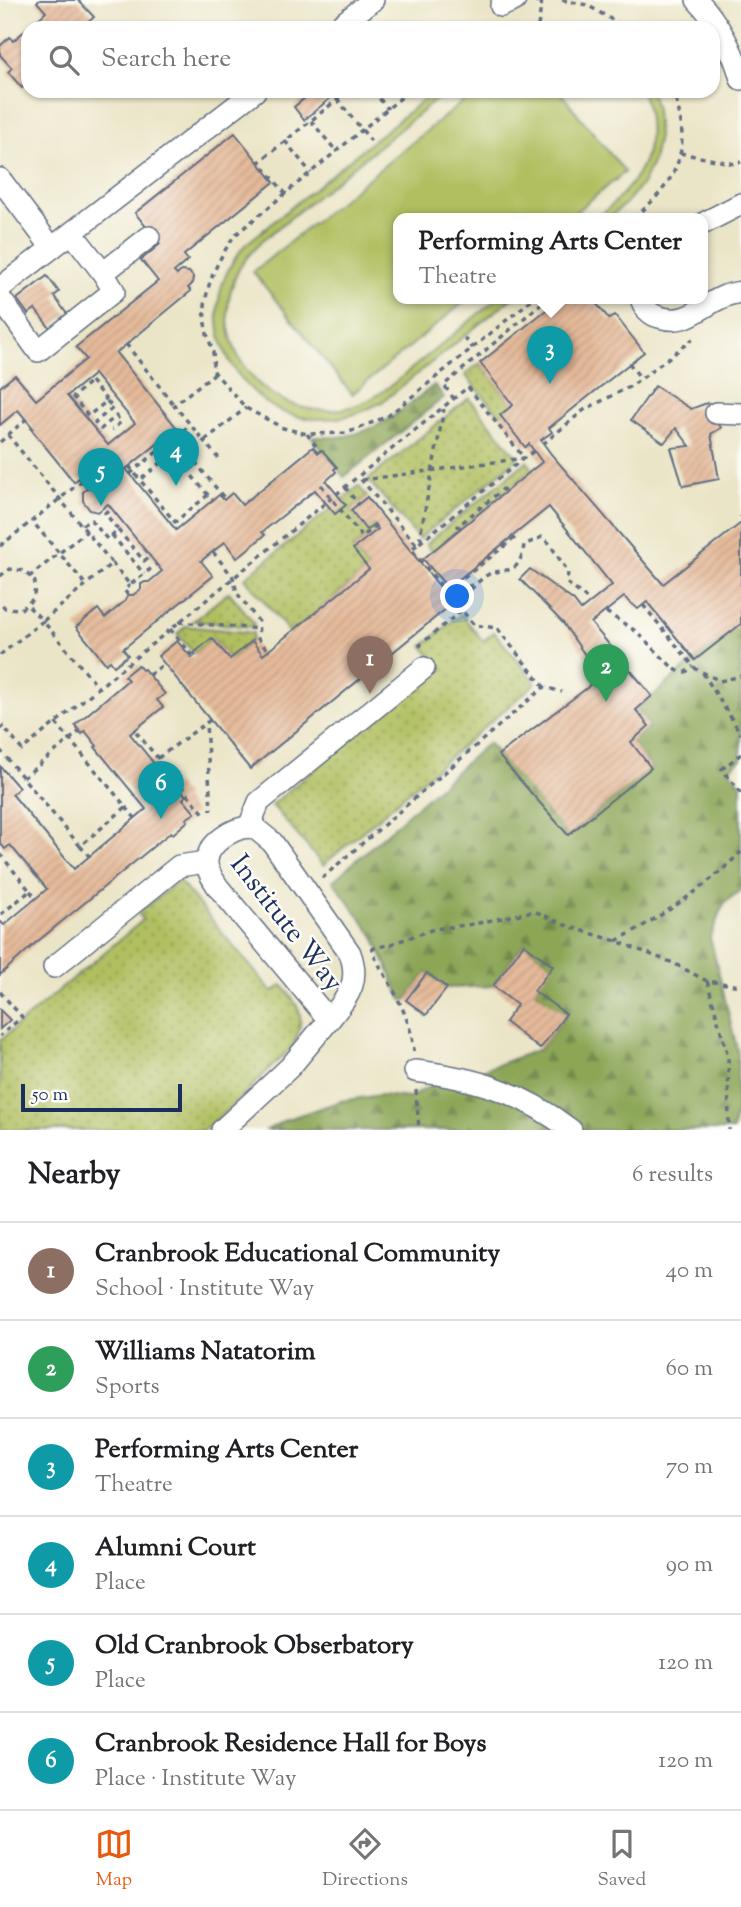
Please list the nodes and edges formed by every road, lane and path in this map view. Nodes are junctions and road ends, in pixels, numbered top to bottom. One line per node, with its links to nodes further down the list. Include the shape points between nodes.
1 (373, 0): 5 (street)
2 (542, 0): 6 (path)
3 (562, 0): 7 (path, via 587,5)
4 (697, 0): 8 (street)
5 (346, 21)
6 (539, 21)
7 (614, 21)
8 (712, 21)
9 (720, 32): 10 (street)
10 (741, 79)
11 (246, 98): 30 (street)
12 (378, 98): 16 (path)
13 (400, 98): 16 (path)
14 (675, 98): 22 (path, via 682,128)
15 (337, 99): 17 (path); 18 (path)
16 (387, 109): 18 (path)
17 (311, 120): 19 (path); 21 (path)
18 (363, 131): 20 (path); 21 (path)
19 (285, 141): 24 (path); 26 (path, via 259,162)
20 (371, 141)
21 (337, 152): 24 (path)
22 (680, 153): 23 (path); 28 (path, via 666,186)
23 (741, 162)
24 (311, 173): 26 (path)
25 (0, 178): 32 (street)
26 (286, 194): 45 (path, via 234,236 208,283 206,329)
27 (741, 204): 29 (street)
28 (640, 213)
29 (708, 221)
30 (72, 233): 32 (street); 33 (street)
31 (149, 237): 33 (street)
32 (52, 248): 34 (street)
33 (103, 274): 36 (street, via 114,291 38,351)
34 (0, 288)
35 (741, 292): 39 (street, via 724,296 694,315 670,320 652,315)
36 (0, 298)
37 (527, 304): 43 (path)
38 (541, 304): 47 (path, via 444,385)
39 (642, 304)
40 (695, 337): 46 (path)
41 (464, 338): 43 (path)
42 (126, 344): 49 (path)
43 (473, 348): 57 (path, via 388,416 347,433)
44 (629, 363): 46 (path)
45 (215, 373): 49 (path); 51 (path)
46 (641, 379): 62 (path, via 584,410)
47 (454, 399): 50 (path); 66 (path, via 468,387)
48 (107, 401): 48 (path, via 88,416 73,397 91,381); 56 (path, via 113,408 96,422 101,429 116,416 121,422)
49 (174, 405): 55 (path)
50 (444, 407): 69 (path); 71 (path)
51 (246, 408): 57 (path, via 283,428); 60 (path)
52 (716, 413): 53 (street)
53 (741, 414)
54 (26, 419): 58 (path)
55 (191, 425): 59 (path); 60 (path)
56 (112, 430)
57 (307, 434): 64 (path)
58 (8, 435): 61 (path); 79 (path)
59 (175, 437): 70 (path, bridge); 81 (path, bridge)
60 (204, 441): 65 (path, via 217,457); 67 (path)
61 (0, 442)
62 (543, 444)
63 (534, 451): 66 (path)
64 (320, 452)
65 (222, 453)
66 (524, 458): 69 (path); 82 (path)
67 (180, 462): 72 (path, via 173,453); 78 (path)
68 (129, 466): 72 (path)
69 (434, 469): 74 (path); 95 (path)
70 (130, 474)
71 (358, 476): 74 (path); 76 (path)
72 (140, 480): 78 (path, via 173,523)
73 (82, 481): 79 (path)
74 (362, 481): 96 (path)
75 (321, 485): 80 (path)
76 (345, 487): 80 (path); 84 (path)
77 (505, 492): 86 (path, via 503,489)
78 (208, 495): 83 (path)
79 (60, 498): 87 (path); 88 (path)
80 (331, 498): 89 (path, via 362,537); 106 (path)
81 (225, 499)
82 (474, 499): 86 (path); 95 (path)
83 (213, 501)
84 (358, 504)
85 (111, 508): 91 (path, via 104,513)
86 (481, 508): 90 (path, via 458,526)
87 (32, 520): 97 (path); 99 (path)
88 (82, 525): 92 (path); 93 (path, via 91,520 107,539)
89 (376, 526)
90 (461, 528)
91 (118, 530): 93 (path); 100 (path, via 144,561)
92 (86, 531): 99 (path); 101 (path)
93 (112, 535): 104 (path)
94 (516, 537): 109 (path, via 452,587 457,592)
95 (422, 540): 96 (path)
96 (417, 545): 115 (path, via 411,549)
97 (0, 546)
98 (213, 552): 106 (path)
99 (60, 554): 105 (path); 110 (path)
100 (150, 556)
101 (112, 564): 110 (path); 111 (path)
102 (157, 564): 104 (path)
103 (1, 573): 105 (path, via 24,571)
104 (144, 574): 107 (path)
105 (29, 577): 116 (path, via 34,582 34,598)
106 (233, 577): 120 (path); 122 (path, via 237,593 259,622)
107 (139, 578): 108 (path); 111 (path)
108 (143, 583)
109 (474, 584): 114 (path, via 517,565 524,545 542,537 568,572 567,583); 115 (path)
110 (86, 585): 119 (path)
111 (130, 585): 112 (path, via 124,590)
112 (128, 595)
113 (0, 602): 116 (path, via 5,608 22,610)
114 (591, 602)
115 (456, 603): 133 (path, via 474,625 497,628)
116 (27, 605): 119 (path)
117 (643, 605): 127 (path)
118 (606, 612): 127 (path, via 637,632 680,673)
119 (43, 621): 124 (path); 132 (path)
120 (178, 622): 121 (path); 122 (path)
121 (170, 629): 125 (path); 132 (path)
122 (259, 629): 123 (path, via 258,639)
123 (268, 651)
124 (0, 655)
125 (194, 657)
126 (164, 664): 130 (path)
127 (693, 666): 129 (path)
128 (424, 668): 150 (street, via 259,802)
129 (702, 673): 131 (path, via 720,681); 139 (path)
130 (149, 675)
131 (741, 676)
132 (98, 687): 135 (path)
133 (544, 687): 134 (path); 156 (path)
134 (562, 692)
135 (55, 722): 136 (path, via 22,750 3,726); 140 (path)
136 (0, 729)
137 (80, 732): 140 (path)
138 (136, 732): 143 (path)
139 (741, 734)
140 (70, 741): 144 (path); 146 (path)
141 (0, 750): 144 (path)
142 (741, 754): 145 (path, via 722,769)
143 (158, 758): 147 (path, via 208,721); 148 (path)
144 (23, 778): 151 (path)
145 (741, 793)
146 (126, 807): 149 (path); 151 (path)
147 (211, 810)
148 (205, 815)
149 (135, 818)
150 (249, 827): 155 (street, Institute Way, via 225,836); 165 (street, Institute Way, via 272,842 350,953 353,985)
151 (80, 846): 154 (path)
152 (741, 852): 160 (path, via 662,916)
153 (0, 854): 157 (path)
154 (89, 856)
155 (206, 862): 161 (street, via 179,866); 165 (street, Institute Way, via 218,887)
156 (322, 878)
157 (30, 891): 158 (path); 159 (path)
158 (36, 898)
159 (0, 915)
160 (616, 941): 162 (path); 167 (path, via 534,911 434,929 370,948 413,1037)
161 (54, 967)
162 (708, 981): 163 (path); 171 (path, via 729,1056)
163 (741, 986)
164 (0, 992): 166 (path, via 22,1017)
165 (329, 1020): 168 (street, Institute Way, via 290,1067)
166 (0, 1036)
167 (415, 1071): 169 (path); 170 (street, via 499,1088)
168 (222, 1130)
169 (419, 1130)
170 (571, 1130)
171 (729, 1130)

